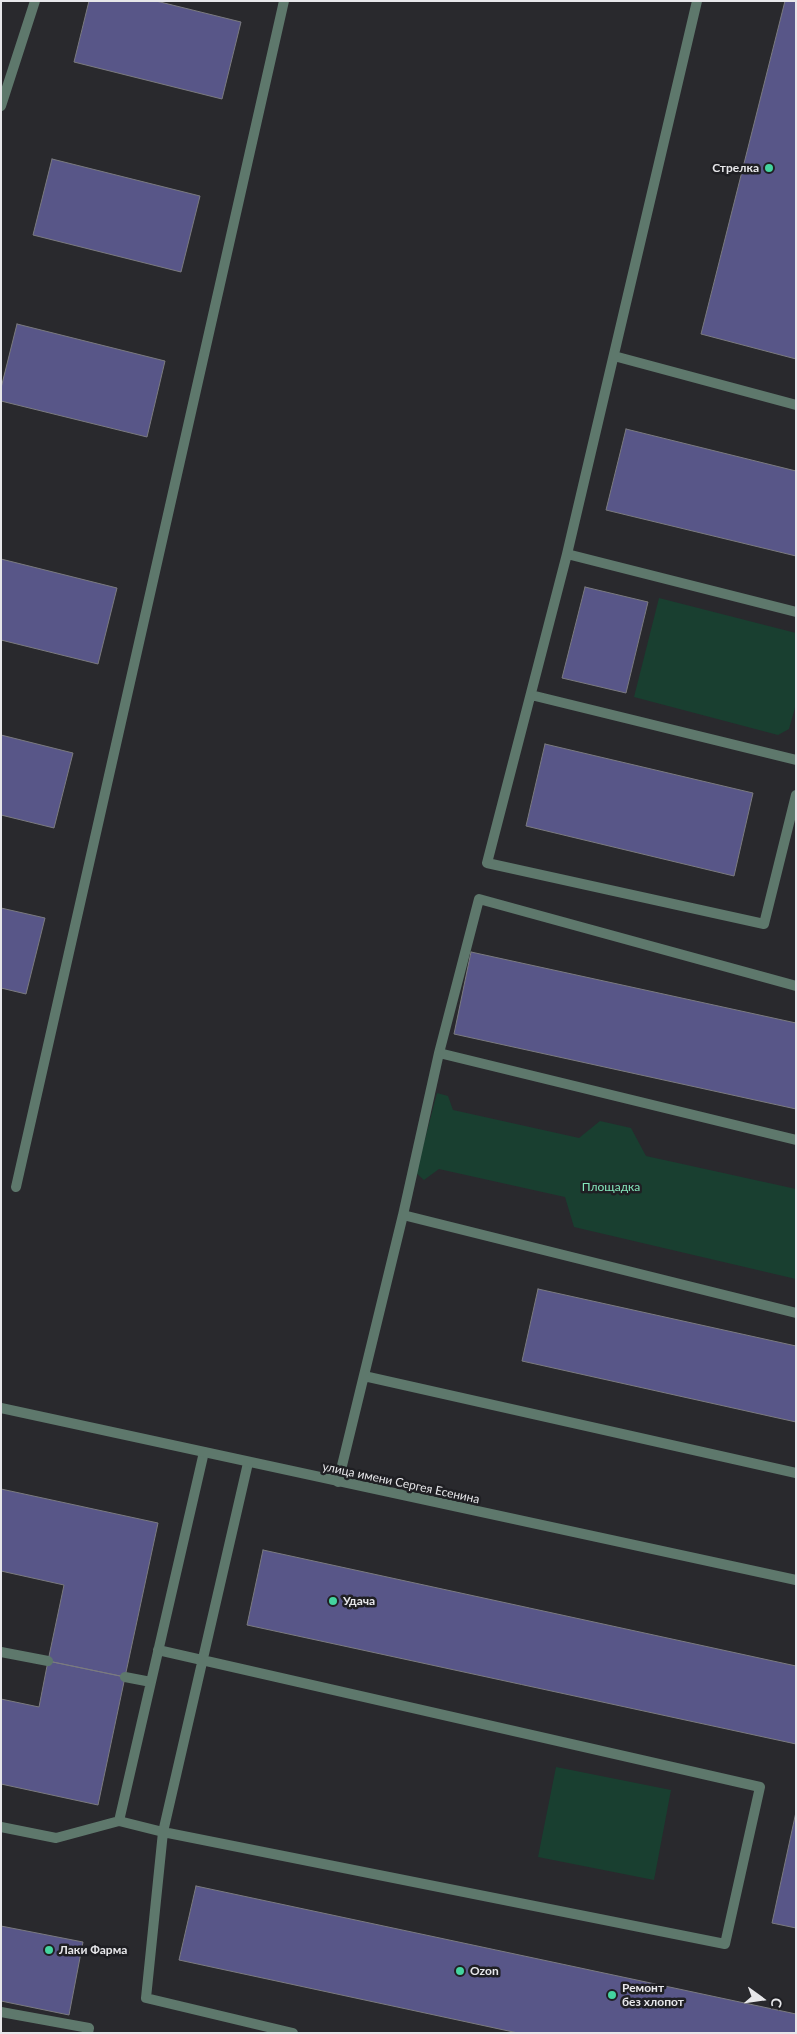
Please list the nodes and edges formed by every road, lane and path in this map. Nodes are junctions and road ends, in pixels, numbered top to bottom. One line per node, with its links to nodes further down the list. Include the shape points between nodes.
1 (35, 1): 4 (street)
2 (284, 1): 15 (street)
3 (697, 1): 5 (street)
4 (1, 106)
5 (614, 356): 6 (street); 7 (street)
6 (796, 405)
7 (567, 554): 8 (street); 9 (street)
8 (796, 612)
9 (531, 695): 10 (street); 11 (street, via 487,864 764,924)
10 (796, 760)
11 (796, 795)
12 (796, 986): 13 (street, via 479,899)
13 (439, 1053): 14 (street); 16 (street)
14 (796, 1140)
15 (16, 1186)
16 (403, 1215): 17 (street); 18 (street)
17 (796, 1313)
18 (364, 1376): 22 (street); 23 (street)
19 (1, 1408): 20 (street, улица имени Сергея Есенина)
20 (204, 1452): 21 (street, улица имени Сергея Есенина); 25 (street)
21 (248, 1463): 23 (street, улица имени Сергея Есенина); 27 (street)
22 (796, 1473)
23 (338, 1482): 24 (street, улица имени Сергея Есенина)
24 (796, 1580)
25 (158, 1650): 27 (street); 30 (street)
26 (1, 1652): 28 (street)
27 (202, 1660): 33 (street); 33 (street, via 760,1787 725,1944)
28 (48, 1661)
29 (125, 1677): 30 (street)
30 (151, 1682): 31 (street)
31 (118, 1821): 32 (street, via 56,1838); 33 (street)
32 (1, 1827)
33 (163, 1832): 36 (street, via 146,1998)
34 (1, 2012): 35 (street, via 89,2028)
35 (88, 2033)
36 (293, 2033)

